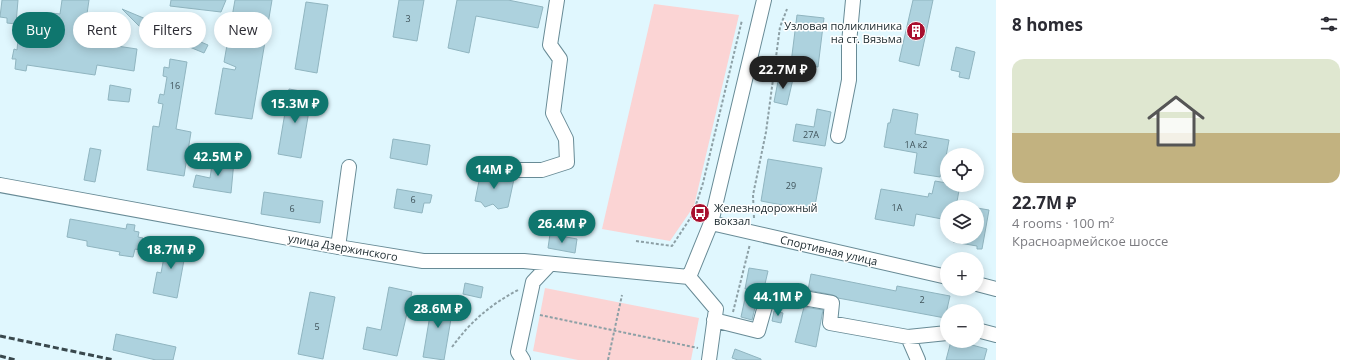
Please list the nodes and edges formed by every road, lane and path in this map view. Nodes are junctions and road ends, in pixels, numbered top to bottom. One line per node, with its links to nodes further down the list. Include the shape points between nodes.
1 (557, 0): 8 (street, via 550,45 560,59 553,113 566,140 567,162 542,170)
2 (764, 0): 11 (street)
3 (853, 0): 6 (street, via 849,80)
4 (787, 9): 10 (path, via 780,27 766,132 753,195)
5 (742, 20): 12 (path, via 703,183 693,214 672,246)
6 (838, 136)
7 (349, 167): 14 (street)
8 (513, 170)
9 (0, 185): 14 (street, улица Дзержинского)
10 (754, 218)
11 (711, 223): 16 (street, Спортивная улица); 17 (street)
12 (636, 241)
13 (751, 241): 23 (path, via 733,312)
14 (338, 247): 15 (street, улица Дзержинского, via 423,261 524,261)
15 (550, 264): 17 (street, улица Дзержинского); 18 (street)
16 (940, 275)
17 (689, 277): 23 (street)
18 (533, 282): 22 (street); 29 (path, via 501,299 484,312 466,328)
19 (984, 286): 20 (street)
20 (996, 289)
21 (622, 295): 24 (path)
22 (527, 312): 24 (path); 31 (street, via 518,352)
23 (715, 315): 28 (street, via 758,331 769,292 832,303 830,323); 30 (street)
24 (614, 331): 30 (path); 32 (path)
25 (984, 332): 27 (street)
26 (940, 334): 28 (street)
27 (996, 335)
28 (908, 337): 33 (street)
29 (452, 347)
30 (710, 355)
31 (523, 360)
32 (608, 360)
33 (918, 360)

